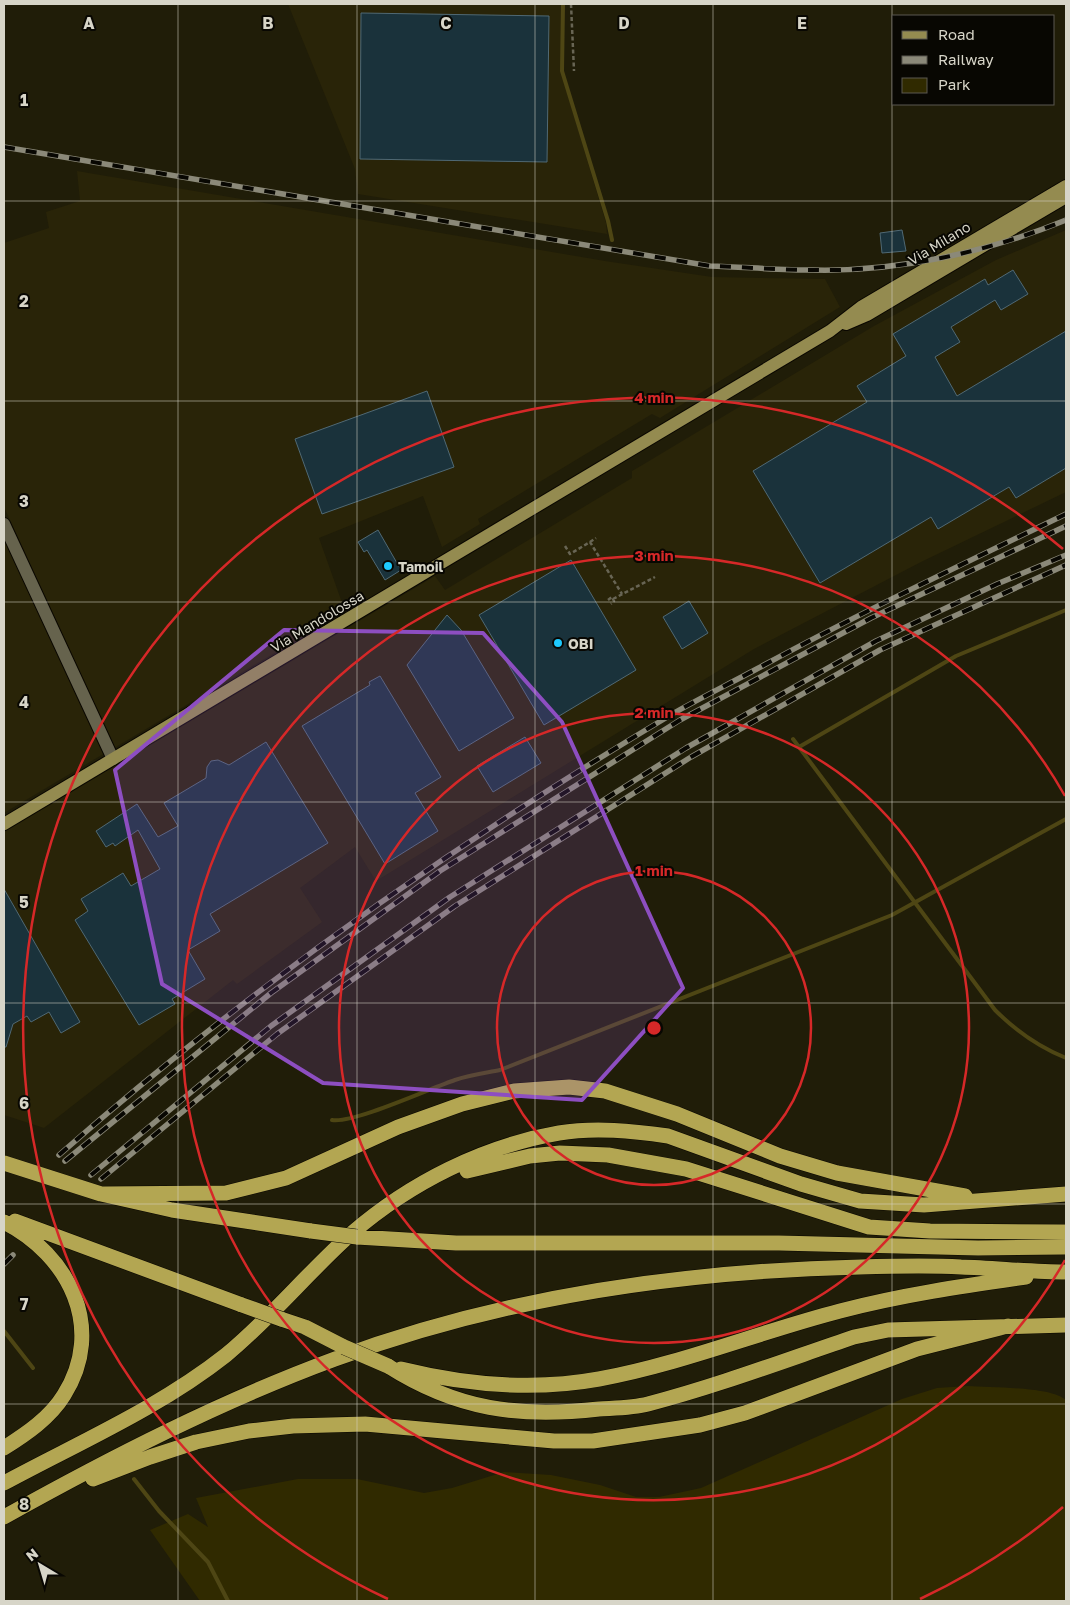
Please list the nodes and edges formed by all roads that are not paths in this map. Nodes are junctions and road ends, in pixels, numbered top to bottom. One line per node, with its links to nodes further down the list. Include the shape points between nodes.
1 (1066, 186): 3 (main road, Via Milano, via 861,307)
2 (1066, 197): 3 (main road, Via Milano, via 867,315)
3 (830, 331): 4 (main road, Via Milano)
4 (644, 442): 6 (main road, Via Mandolossa)
5 (4, 524): 6 (street)
6 (113, 759): 7 (main road, Via Mandolossa)
7 (4, 824)
8 (4, 1163): 9 (highway)
9 (101, 1194): 11 (highway, via 226,1193 286,1178 398,1127 462,1104 514,1091 569,1087 604,1091 677,1114 780,1156 837,1173); 15 (highway, bridge, via 172,1210 311,1231 456,1243 779,1243 978,1248)
10 (1066, 1194): 11 (highway)
11 (993, 1200): 12 (highway, via 924,1205 860,1202 668,1136 586,1131 526,1140 470,1160 412,1187)
12 (375, 1215): 15 (highway, via 474,1168 560,1153 608,1155 686,1170 869,1227); 21 (highway, via 330,1253 227,1354 196,1377 164,1398)
13 (4, 1217): 19 (highway, bridge, via 305,1327)
14 (4, 1222): 20 (highway, via 41,1246 56,1262 76,1300 82,1326 81,1350 64,1395 36,1425)
15 (1063, 1240)
16 (1063, 1272): 19 (highway, via 889,1298 647,1368 598,1379 490,1384 453,1381); 22 (highway, via 958,1266 840,1268 709,1277 539,1300 335,1358 185,1424)
17 (1066, 1325): 18 (highway)
18 (1008, 1326): 19 (highway, via 888,1330 854,1337 646,1404 560,1413 494,1409 444,1396); 22 (highway, via 917,1349 745,1413 700,1425 593,1442 365,1424 325,1423 249,1431 196,1442 150,1457)
19 (388, 1366)
20 (4, 1448)
21 (4, 1484)
22 (5, 1516)

